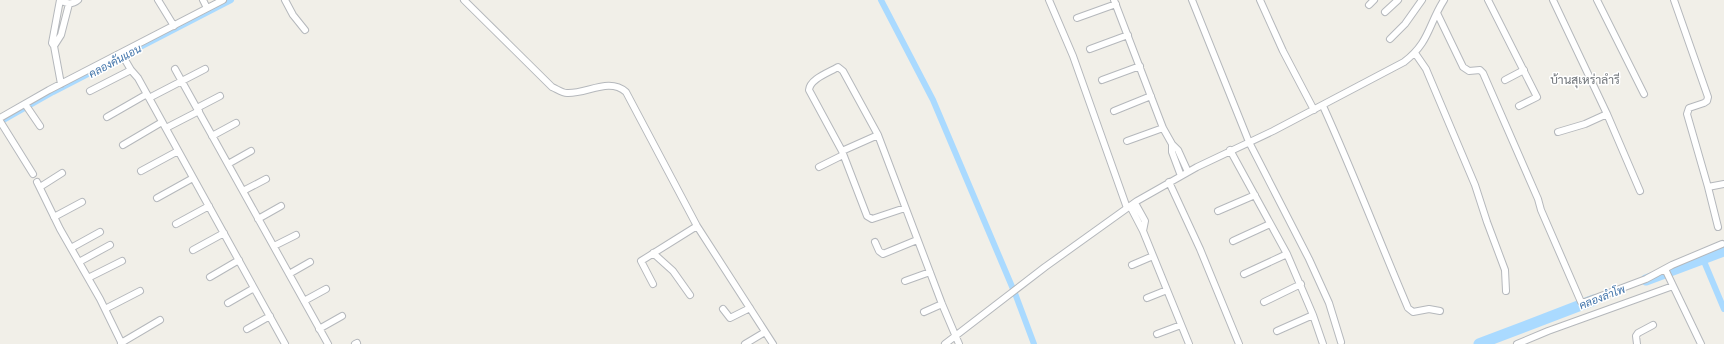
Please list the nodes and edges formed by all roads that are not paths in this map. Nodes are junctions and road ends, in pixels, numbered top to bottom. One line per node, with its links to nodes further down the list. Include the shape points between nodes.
1 (78, 0): 19 (street)
2 (158, 0): 25 (street)
3 (203, 0): 20 (street)
4 (223, 0): 20 (street)
5 (285, 0): 26 (street)
6 (464, 0): 99 (street, via 552,87 567,93 612,85 626,92)
7 (1049, 0): 92 (street)
8 (1192, 0): 66 (street)
9 (1260, 0): 51 (street)
10 (1374, 0): 21 (street)
11 (1398, 0): 22 (street)
12 (1422, 0): 28 (street)
13 (1444, 0): 23 (street)
14 (1488, 0): 37 (street)
15 (1553, 0): 53 (street)
16 (1597, 0): 43 (street)
17 (1674, 0): 84 (street, via 1708,97 1708,101 1687,111)
18 (1115, 2): 24 (street); 27 (street)
19 (69, 4): 29 (street, via 61,35); 29 (street, via 60,0 52,43)
20 (210, 5): 25 (street)
21 (1369, 6)
22 (1385, 12)
23 (1437, 13): 31 (street, via 1426,39); 120 (street, via 1463,67 1469,71 1480,70 1483,74 1581,302 1646,279)
24 (1076, 18)
25 (174, 26): 32 (street)
26 (305, 30)
27 (1128, 35): 30 (street); 33 (street)
28 (1390, 40)
29 (54, 46): 41 (street)
30 (1090, 49)
31 (1415, 53): 48 (street, via 1404,62); 133 (street, via 1424,65 1476,185 1505,270)
32 (122, 55): 34 (street); 41 (street)
33 (1140, 66): 38 (street); 46 (street)
34 (129, 68): 42 (street); 44 (street)
35 (175, 69): 40 (street)
36 (205, 69): 40 (street)
37 (1524, 70): 39 (street); 49 (street, via 1537,97)
38 (1102, 80)
39 (1505, 80)
40 (182, 81): 44 (street); 50 (street)
41 (61, 84): 47 (street)
42 (90, 91)
43 (1644, 94)
44 (148, 96): 54 (street); 57 (street)
45 (220, 96): 50 (street)
46 (1151, 96): 52 (street); 61 (street)
47 (25, 104): 55 (street); 59 (street)
48 (1323, 106): 51 (street); 145 (street, via 1408,308 1413,312 1429,309)
49 (1519, 106)
50 (198, 109): 60 (street); 64 (street)
51 (1314, 110): 66 (street)
52 (1114, 111)
53 (1607, 114): 62 (street); 85 (street)
54 (107, 117)
55 (0, 118)
56 (0, 121): 78 (street)
57 (162, 122): 60 (street); 68 (street)
58 (236, 123): 64 (street)
59 (40, 126)
60 (166, 128): 70 (street)
61 (1163, 128): 65 (street); 67 (street)
62 (1558, 132)
63 (878, 135): 72 (street); 72 (street, via 843,71 838,67 812,82 809,90); 93 (street)
64 (212, 136): 73 (street)
65 (1127, 141)
66 (1249, 142): 69 (street); 158 (street, via 1310,259 1329,303)
67 (1172, 144): 76 (street, via 1178,150); 79 (street, via 1172,152)
68 (123, 145)
69 (1230, 150): 76 (street); 87 (street)
70 (178, 151): 75 (street); 80 (street)
71 (251, 151): 73 (street)
72 (842, 153): 74 (street); 93 (street, via 870,219)
73 (228, 164): 86 (street)
74 (819, 167)
75 (141, 171)
76 (1188, 172): 79 (street)
77 (62, 173): 95 (street, via 39,184)
78 (32, 174)
79 (1181, 176): 82 (street)
80 (193, 178): 88 (street); 90 (street)
81 (266, 179): 86 (street)
82 (1169, 182): 92 (street); 167 (street)
83 (1724, 184): 84 (street)
84 (1708, 187): 100 (street)
85 (1640, 191)
86 (243, 192): 96 (street)
87 (1254, 195): 94 (street); 98 (street)
88 (157, 198)
89 (82, 202): 95 (street)
90 (209, 206): 97 (street); 102 (street)
91 (281, 206): 96 (street)
92 (1130, 206): 114 (street, via 1145,221 1143,231); 157 (street)
93 (905, 208): 104 (street)
94 (1218, 212)
95 (54, 217): 110 (street)
96 (258, 219): 109 (street)
97 (176, 224)
98 (1270, 224): 105 (street); 113 (street)
99 (697, 226): 112 (street); 141 (street)
100 (1718, 227)
101 (100, 232): 110 (street)
102 (224, 234): 111 (street); 115 (street)
103 (296, 235): 109 (street)
104 (917, 240): 106 (street, via 883,254); 121 (street)
105 (1234, 241)
106 (874, 242)
107 (1722, 244): 120 (street)
108 (110, 245): 117 (street)
109 (274, 246): 122 (street)
110 (71, 248): 117 (street)
111 (193, 250)
112 (653, 253): 127 (street, via 641,261); 135 (street, via 673,271)
113 (1287, 254): 123 (street); 128 (street)
114 (1153, 256): 119 (street); 132 (street)
115 (239, 260): 124 (street); 130 (street)
116 (122, 261): 125 (street)
117 (79, 262): 125 (street)
118 (310, 262): 122 (street)
119 (1132, 266)
120 (1665, 269): 129 (street)
121 (930, 272): 126 (street); 140 (street)
122 (289, 274): 137 (street)
123 (1244, 274)
124 (210, 277)
125 (88, 278): 142 (street)
126 (905, 281)
127 (653, 284)
128 (1301, 284): 138 (street); 146 (street)
129 (1672, 285): 169 (street); 171 (street)
130 (254, 288): 139 (street); 147 (street)
131 (326, 289): 137 (street)
132 (1167, 290): 136 (street); 150 (street)
133 (1506, 290)
134 (140, 291): 142 (street)
135 (690, 295)
136 (1146, 298)
137 (304, 301): 153 (street)
138 (1264, 302)
139 (228, 303)
140 (942, 304): 144 (street); 157 (street)
141 (750, 308): 143 (street, via 730,318); 155 (street)
142 (105, 309): 159 (street)
143 (723, 309)
144 (924, 312)
145 (1440, 312)
146 (1313, 315): 154 (street); 168 (street)
147 (270, 316): 152 (street); 160 (street)
148 (342, 316): 153 (street)
149 (160, 320): 159 (street)
150 (1181, 325): 156 (street); 166 (street)
151 (1653, 325): 170 (street, via 1638,333)
152 (246, 329)
153 (320, 329): 161 (street)
154 (1277, 331)
155 (765, 332): 162 (street); 163 (street)
156 (1157, 334)
157 (955, 336): 164 (street); 165 (street)
158 (1341, 342)
159 (122, 343)
160 (284, 344)
161 (328, 344)
162 (745, 344)
163 (773, 344)
164 (945, 344)
165 (959, 344)
166 (1189, 344)
167 (1239, 344)
168 (1323, 344)
169 (1517, 344)
170 (1637, 344)
171 (1700, 344)

